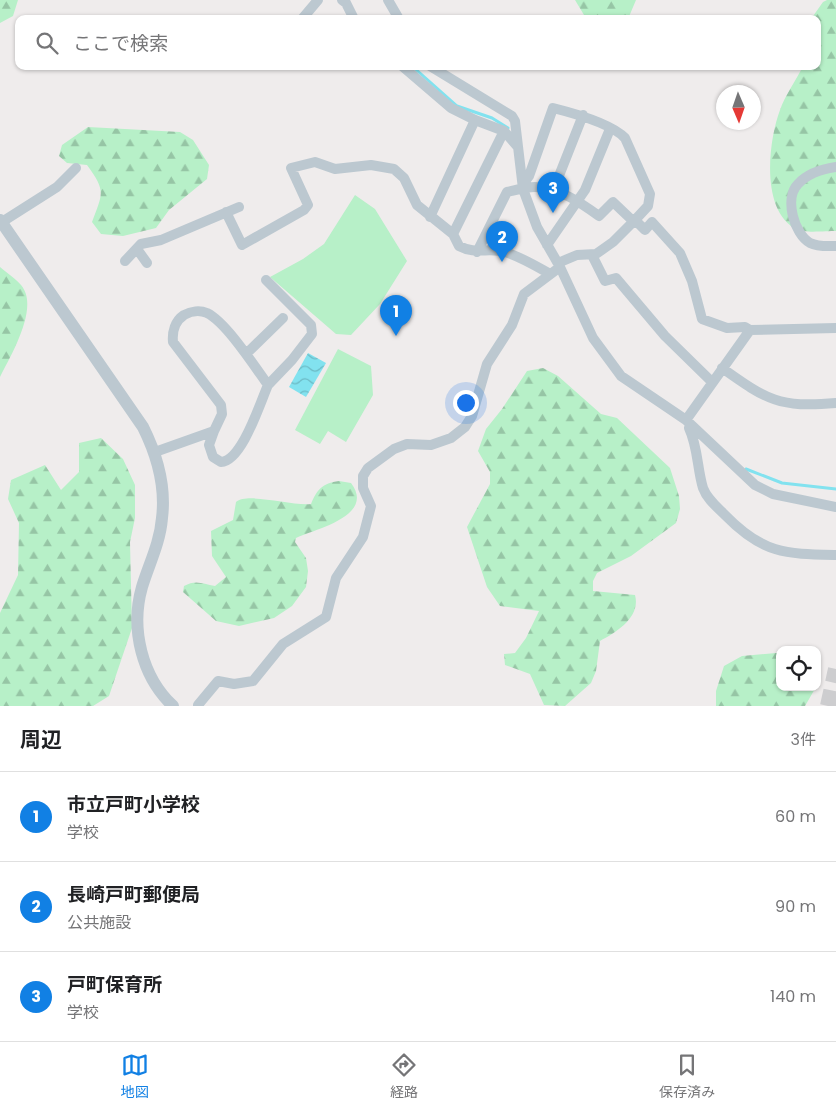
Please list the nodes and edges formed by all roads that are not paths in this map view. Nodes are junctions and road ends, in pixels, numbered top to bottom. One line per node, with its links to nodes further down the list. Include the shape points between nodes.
1 (318, 0): 4 (street)
2 (342, 0): 5 (street)
3 (388, 0): 6 (street)
4 (305, 15)
5 (352, 15)
6 (397, 15)
7 (407, 70): 10 (street, via 451,108)
8 (437, 70): 13 (street, via 512,116)
9 (583, 116): 11 (street); 16 (street, via 553,108); 17 (street)
10 (475, 120): 12 (street); 21 (street)
11 (610, 129): 18 (street, via 585,190); 23 (street, via 624,138 649,188 648,206)
12 (504, 130): 13 (street); 24 (street)
13 (518, 147): 16 (street)
14 (836, 167): 26 (street, via 823,169 798,183 792,203 795,222 804,238 819,246)
15 (76, 168): 22 (street, via 57,187)
16 (523, 186): 17 (street); 25 (street, via 537,228); 28 (street, via 507,192)
17 (553, 191): 18 (street)
18 (577, 200): 23 (street, via 599,216 613,202); 25 (street)
19 (239, 207): 20 (street)
20 (226, 212): 21 (street, via 242,245 296,215 308,205 291,168 315,162 335,169 371,165 394,169 404,178 413,199); 27 (street, via 161,240 141,244)
21 (430, 217): 24 (street)
22 (1, 221): 45 (street, via 143,427)
23 (635, 221): 29 (street); 37 (street, via 645,230 652,222 680,253 692,281 702,319 727,328 745,327)
24 (453, 234): 28 (street, via 459,246)
25 (547, 245): 32 (street)
26 (836, 246)
27 (137, 249): 30 (street); 31 (street)
28 (477, 252): 33 (street, via 504,252)
29 (592, 256): 32 (street, via 577,255); 40 (street, via 605,281 616,278 665,336)
30 (125, 260)
31 (147, 263)
32 (559, 265): 33 (street); 43 (street, via 593,338 621,376)
33 (550, 274): 48 (street, via 524,294 512,325 487,364 472,416 465,427 451,438 431,445 407,444 394,449 368,468 363,476 363,488 370,506 363,537 336,578 326,617 282,644 253,680 234,684 218,681)
34 (266, 280): 41 (street, via 310,324 312,334)
35 (283, 318): 38 (street)
36 (836, 328): 37 (street)
37 (750, 330): 39 (street)
38 (246, 354): 41 (street); 44 (street, via 207,313 189,313 174,328 174,347 221,405 222,414)
39 (722, 368): 40 (street); 42 (street, via 768,398 786,404)
40 (712, 382): 43 (street)
41 (268, 384): 44 (street, via 240,449 227,462 215,460 211,453 209,445)
42 (836, 403)
43 (686, 420): 46 (street, via 755,485 773,494); 47 (street, via 695,441 703,488 734,524 757,542 788,554)
44 (214, 431): 45 (street)
45 (155, 452): 49 (street, via 162,484 162,519 142,588 139,633 143,661 153,682)
46 (836, 507)
47 (836, 555)
48 (198, 705)
49 (173, 706)

